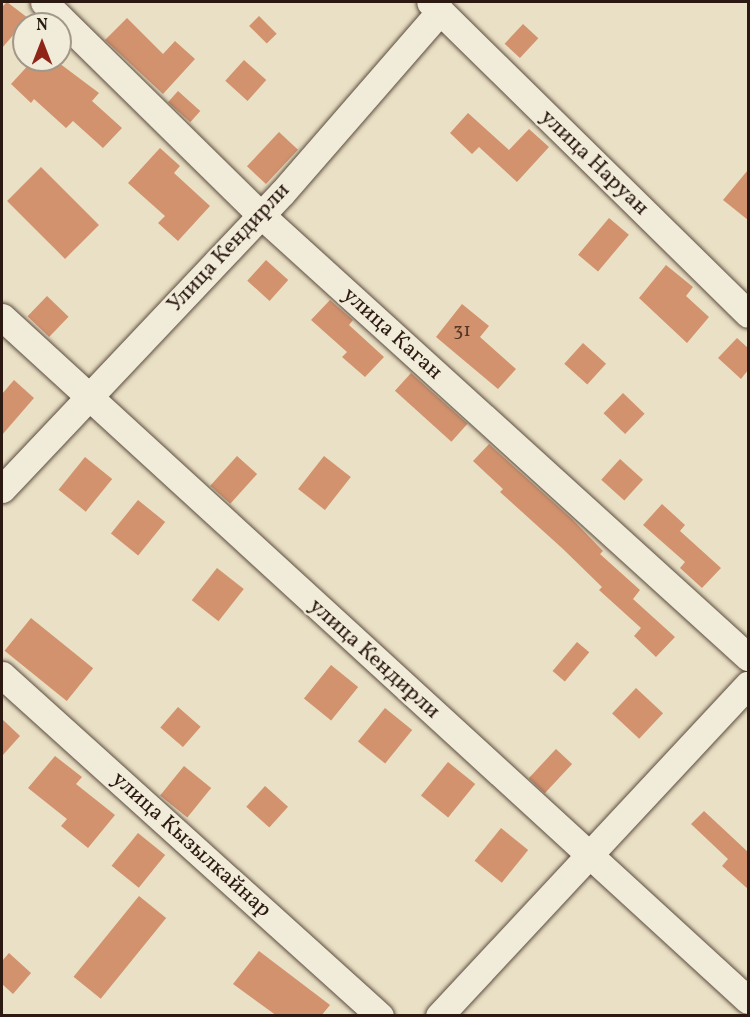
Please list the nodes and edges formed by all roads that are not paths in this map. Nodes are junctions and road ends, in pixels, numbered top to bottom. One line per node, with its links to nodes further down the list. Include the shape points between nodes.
1 (44, 2): 3 (street, улица Каган)
2 (435, 6): 3 (street, Улица Кендирли); 4 (street, улица Наруан)
3 (261, 215): 6 (street, Улица Кендирли); 8 (street, улица Каган)
4 (748, 314)
5 (2, 317): 6 (street, улица Кендирли)
6 (87, 399): 7 (street, Улица Кендирли); 11 (street, улица Кендирли)
7 (2, 489)
8 (748, 657)
9 (2, 675): 13 (street, улица Кызылкайнар)
10 (748, 685): 11 (street)
11 (588, 853): 12 (street, улица Кендирли); 14 (street)
12 (748, 1000)
13 (380, 1016)
14 (440, 1016)

